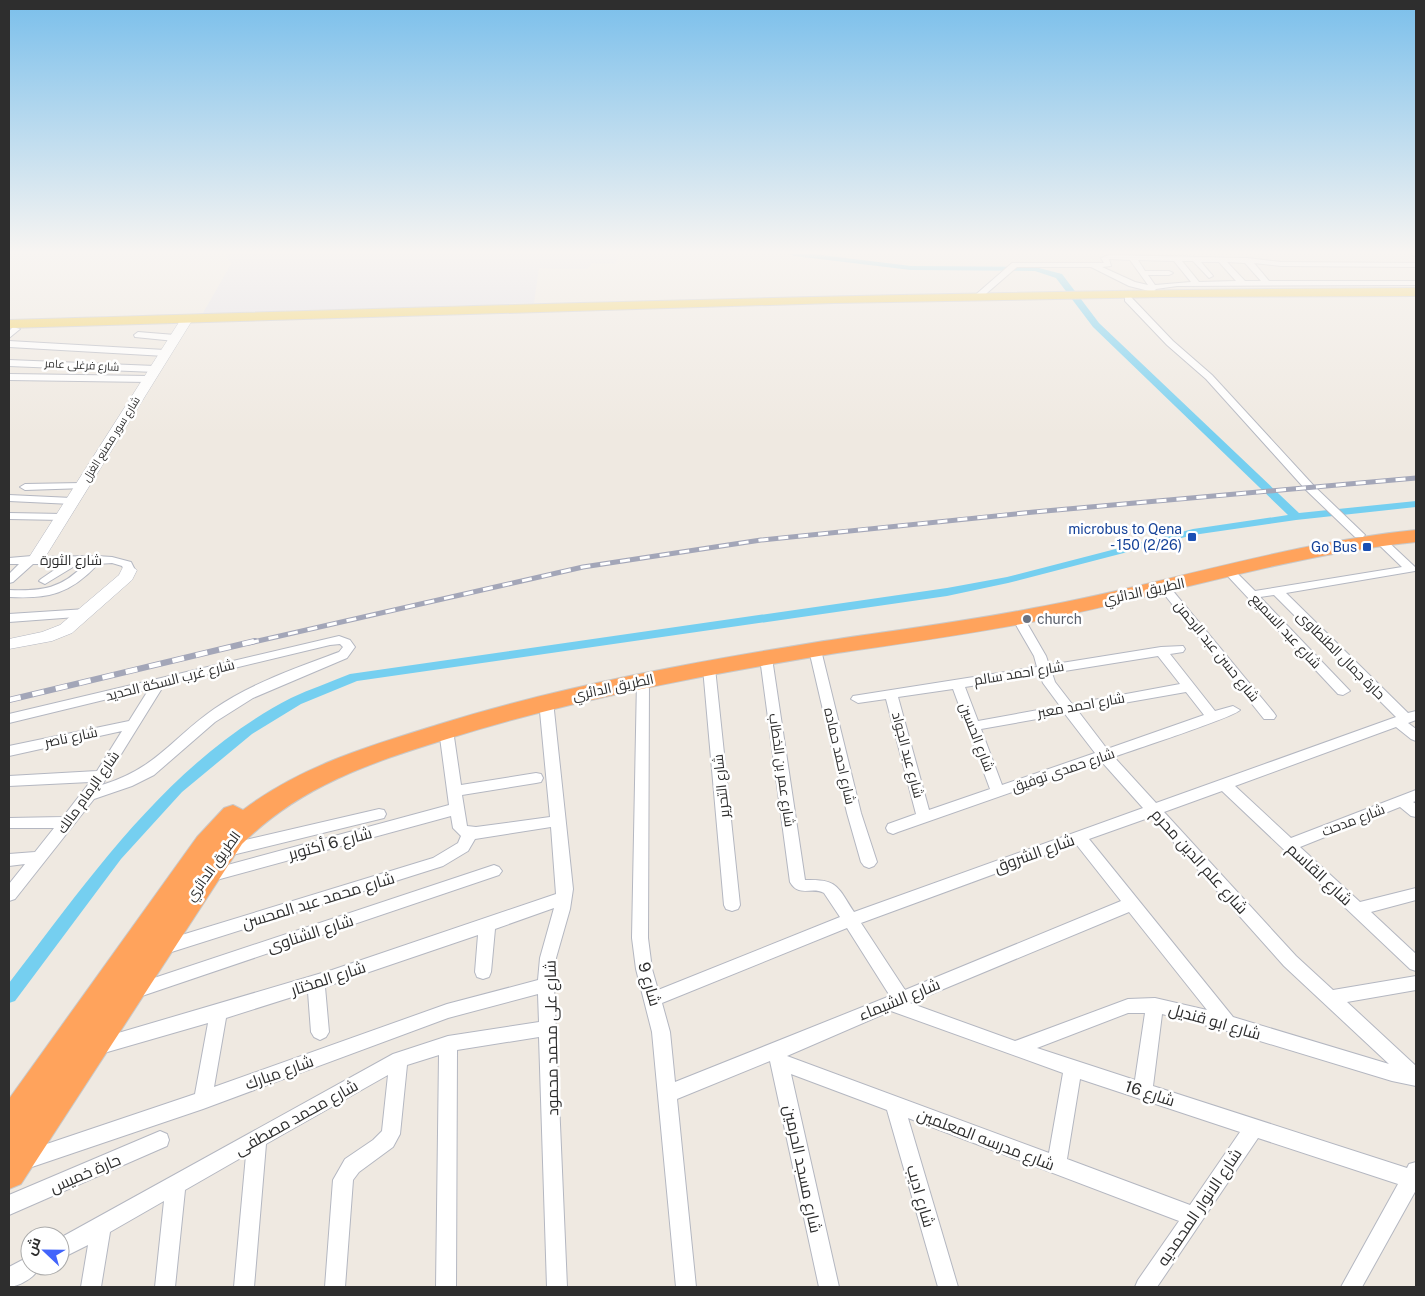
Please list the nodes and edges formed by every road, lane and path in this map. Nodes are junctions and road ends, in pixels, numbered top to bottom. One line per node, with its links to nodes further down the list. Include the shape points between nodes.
1 (389, 314): 3 (main road)
2 (1143, 314): 20 (street, via 1222,391 1321,498)
3 (185, 321): 4 (main road); 6 (street, شارع سور مصنع الغزل)
4 (11, 330)
5 (138, 335): 6 (street)
6 (174, 338): 8 (street, شارع سور مصنع الغزل)
7 (9, 344): 8 (street)
8 (165, 353): 10 (street, شارع سور مصنع الغزل)
9 (9, 363): 10 (street, شارع فرغلى عامر)
10 (152, 374): 11 (street); 13 (street, شارع سور مصنع الغزل)
11 (12, 377): 12 (street)
12 (9, 385)
13 (82, 486): 14 (street); 16 (street, شارع سور مصنع الغزل)
14 (25, 487)
15 (9, 498): 16 (street)
16 (72, 500): 17 (street, شارع سور مصنع الغزل)
17 (62, 517): 18 (street); 22 (street, شارع سور مصنع الغزل)
18 (9, 524)
19 (1416, 530): 20 (highway, الطريق الدائري)
20 (1362, 533): 21 (highway, الطريق الدائري); 27 (highway, الطريق الدائري, via 1319,549); 30 (highway, الطريق الدائري, via 1314,542); 31 (street, via 1411,569)
21 (1416, 536)
22 (34, 559): 23 (street, شارع الثورة); 25 (street, شارع الثورة); 28 (street)
23 (78, 559): 24 (street, شارع الثورة); 29 (street)
24 (96, 559): 26 (street, شارع الثورة, via 123,562); 32 (street, via 84,574 60,590)
25 (9, 561)
26 (129, 570): 34 (street)
27 (1229, 570): 30 (highway, الطريق الدائري); 33 (street, شارع عبد السميع)
28 (9, 580)
29 (46, 581)
30 (1166, 582): 36 (highway, الطريق الدائري); 54 (street, شارع حسن عبد الرحمن); 122 (highway, الطريق الدائري, via 1009,612 707,659 559,687 415,727 305,766 258,794 218,830)
31 (1277, 592): 33 (street); 57 (street, حارة جمال الطنطاوى)
32 (9, 594)
33 (1252, 595): 48 (street, شارع عبد السميع)
34 (86, 613): 35 (street); 37 (street, via 53,635)
35 (9, 618)
36 (1018, 618): 39 (highway, الطريق الدائري); 43 (street, شارع علم الدين محرم)
37 (9, 644)
38 (1179, 649): 40 (street, شارع احمد سالم)
39 (815, 650): 41 (highway, الطريق الدائري); 87 (street, شارع احمد حماده)
40 (1161, 651): 43 (street, شارع احمد سالم); 47 (street)
41 (766, 658): 42 (highway, الطريق الدائري); 96 (street, شارع عمر بن الخطاب, via 798,882 802,886 827,886)
42 (709, 668): 44 (highway, الطريق الدائري); 94 (street, شارع التحرير)
43 (1044, 669): 46 (street, شارع احمد سالم); 52 (street, شارع علم الدين محرم, via 1047,679)
44 (643, 680): 51 (highway, الطريق الدائري); 106 (street, شارع 9, via 640,938 644,969)
45 (158, 683): 55 (street, شارع غرب السكة الحديد); 58 (street, شارع الإمام مالك); 70 (street, شارع غرب السكة الحديد, via 330,641 344,641 349,647 348,652 244,697 200,727 150,771 129,782)
46 (956, 683): 49 (street, شارع احمد سالم); 59 (street, شارع الحسين)
47 (1189, 687): 52 (street, شارع احمد معبر); 56 (street)
48 (1343, 691)
49 (892, 694): 50 (street, شارع احمد سالم); 76 (street, شارع عبد الجواد)
50 (858, 699)
51 (546, 702): 60 (highway, الطريق الدائري); 77 (street, شارع على محمد محمود)
52 (1067, 707): 59 (street, شارع احمد معبر); 63 (street, شارع علم الدين محرم)
53 (1233, 710): 56 (street, شارع حمدى توفيق)
54 (1269, 716)
55 (9, 718)
56 (1213, 718): 63 (street, شارع حمدى توفيق)
57 (1407, 718): 61 (street, حارة جمال الطنطاوى); 67 (street, شارع الشروق)
58 (134, 724): 62 (street, شارع ناصر); 64 (street, شارع الإمام مالك)
59 (973, 726): 69 (street, شارع الحسين)
60 (446, 730): 68 (street); 84 (highway, الطريق الدائري, via 352,762 291,788 245,823)
61 (1416, 736)
62 (9, 751)
63 (1105, 756): 69 (street, شارع حمدى توفيق); 73 (street, شارع علم الدين محرم)
64 (102, 776): 66 (street); 70 (street, شارع الإمام مالك)
65 (536, 778): 68 (street)
66 (9, 781)
67 (1224, 784): 73 (street, شارع الشروق); 83 (street, شارع القاسم)
68 (454, 791): 72 (street)
69 (998, 792): 76 (street, شارع حمدى توفيق)
70 (89, 795): 78 (street, شارع الإمام مالك)
71 (1410, 798): 74 (street); 83 (street, شارع مدحت)
72 (456, 809): 81 (street, via 460,828); 89 (street, شارع 6 أكتوبر)
73 (1154, 810): 82 (street, شارع الشروق); 105 (street, شارع علم الدين محرم, via 1290,960)
74 (1416, 812)
75 (379, 814): 84 (street)
76 (924, 817): 80 (street, شارع حمدى توفيق)
77 (558, 821): 81 (street); 92 (street, شارع على محمد محمود)
78 (69, 822): 79 (street); 85 (street, شارع الإمام مالك)
79 (9, 824)
80 (893, 828)
81 (471, 833): 98 (street, شارع محمد عبد المحسن, via 456,853 438,862)
82 (1079, 837): 93 (street); 96 (street, شارع الشروق)
83 (1289, 845): 95 (street, شارع القاسم)
84 (222, 852): 89 (highway, الطريق الدائري)
85 (41, 857): 86 (street); 91 (street, شارع الإمام مالك)
86 (9, 860)
87 (869, 862)
88 (494, 871): 104 (street, شارع الشناوى)
89 (204, 877): 98 (highway, الطريق الدائري)
90 (1416, 894): 95 (street)
91 (9, 896)
92 (564, 898): 97 (street, شارع المختار); 103 (street, شارع على محمد محمود, via 548,958)
93 (1131, 904): 107 (street, شارع الشيماء); 110 (street)
94 (732, 905)
95 (1358, 909): 99 (street, شارع القاسم)
96 (850, 920): 106 (street, شارع الشروق); 107 (street)
97 (486, 926): 100 (street); 101 (street, شارع المختار)
98 (154, 951): 104 (highway, الطريق الدائري)
99 (1416, 964)
100 (483, 972)
101 (316, 982): 109 (street, شارع المختار); 112 (street)
102 (1416, 983): 105 (street)
103 (546, 985): 111 (street, شارع على محمد محمود); 123 (street, شارع مبارك, via 448,1011)
104 (126, 994): 114 (highway, الطريق الدائري)
105 (1329, 998): 119 (street, شارع علم الدين محرم)
106 (654, 999): 121 (street, شارع 9)
107 (895, 1001): 115 (street, شارع 16); 116 (street, شارع الشيماء)
108 (1155, 1005): 110 (street, شارع ابو قنديل); 115 (street, شارع ابو قنديل, via 1123,1008); 120 (street)
109 (218, 1014): 114 (street, شارع المختار); 123 (street)
110 (1227, 1023): 119 (street, شارع ابو قنديل, via 1392,1074)
111 (548, 1028): 113 (street, شارع محمد مصطفى); 144 (street, شارع على محمد محمود)
112 (320, 1032)
113 (448, 1044): 117 (street, شارع محمد مصطفى); 143 (street)
114 (90, 1049): 122 (highway, الطريق الدائري)
115 (1015, 1049): 118 (street, شارع 16)
116 (778, 1056): 121 (street, شارع الشيماء); 124 (street, شارع مدرسه المعلمين); 146 (street, شارع مسجد الحرمين)
117 (399, 1060): 127 (street, شارع محمد مصطفى); 142 (street, via 391,1134 380,1146 353,1163 342,1180)
118 (1073, 1068): 120 (street, شارع 16); 129 (street)
119 (1416, 1078)
120 (1143, 1091): 126 (street, شارع 16)
121 (667, 1094): 145 (street, شارع 9)
122 (42, 1099): 125 (highway, الطريق الدائري); 130 (highway, الطريق الدائري)
123 (203, 1100): 130 (street, شارع مبارك)
124 (896, 1105): 129 (street, شارع مدرسه المعلمين); 147 (street, شارع اديب)
125 (9, 1126)
126 (1254, 1128): 131 (street, شارع 16); 134 (street, شارع الانوار المحمديه)
127 (257, 1138): 132 (street, شارع محمد مصطفى); 141 (street)
128 (160, 1140): 133 (street, حارة خميس)
129 (1056, 1165): 134 (street, شارع مدرسه المعلمين)
130 (11, 1168)
131 (1414, 1175): 149 (street)
132 (176, 1184): 135 (street, شارع محمد مصطفى); 140 (street)
133 (9, 1205)
134 (1193, 1216): 148 (street, شارع الانوار المحمديه)
135 (101, 1226): 136 (street, شارع محمد مصطفى); 139 (street)
136 (70, 1243)
137 (20, 1273): 138 (street)
138 (9, 1280)
139 (91, 1287)
140 (165, 1287)
141 (244, 1287)
142 (335, 1287)
143 (446, 1287)
144 (557, 1287)
145 (686, 1287)
146 (830, 1287)
147 (948, 1287)
148 (1144, 1287)
149 (1351, 1287)

